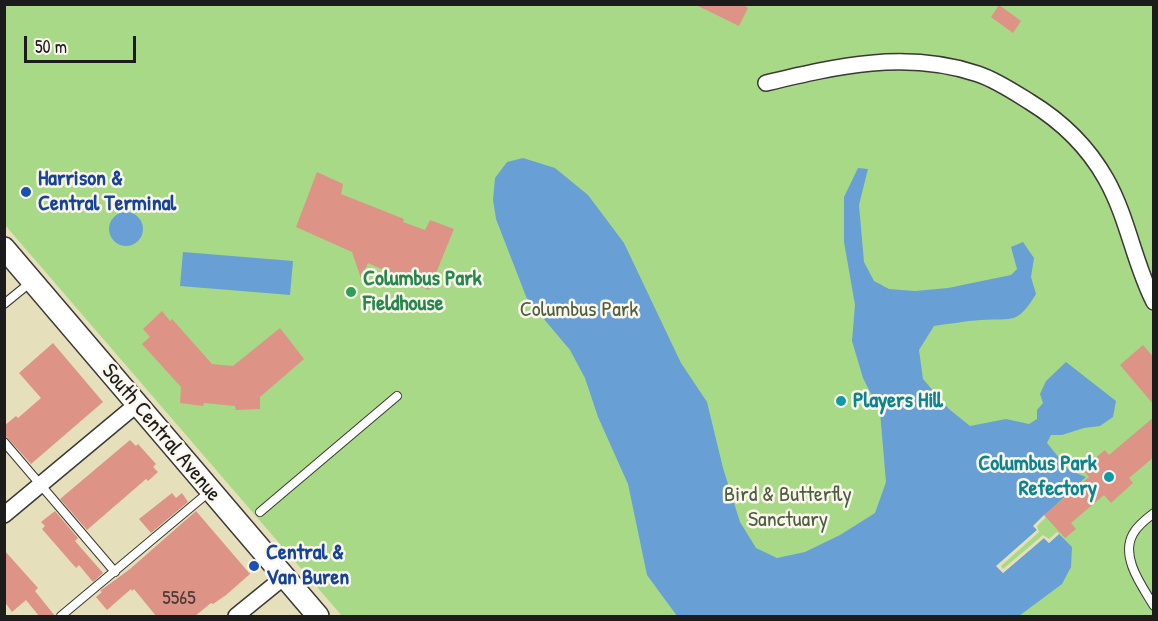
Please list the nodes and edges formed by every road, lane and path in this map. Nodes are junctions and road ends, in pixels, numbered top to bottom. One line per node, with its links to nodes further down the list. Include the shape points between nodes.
1 (766, 83): 4 (street, via 836,66 906,62 979,75 1017,94 1064,126 1098,165 1113,192)
2 (4, 248): 3 (street, South Central Avenue)
3 (32, 281): 5 (lane); 7 (street, South Central Avenue)
4 (1154, 302)
5 (4, 304)
6 (397, 396): 11 (lane)
7 (136, 405): 9 (street); 10 (street, South Central Avenue)
8 (4, 442): 9 (lane)
9 (41, 485): 13 (street); 14 (lane)
10 (210, 491): 14 (lane); 15 (street, South Central Avenue)
11 (260, 512)
12 (1154, 513): 16 (lane, via 1133,534 1129,554)
13 (4, 515)
14 (115, 572): 17 (lane)
15 (284, 577): 18 (street); 19 (street, South Central Avenue)
16 (1154, 606)
17 (61, 616)
18 (236, 616)
19 (318, 616)

